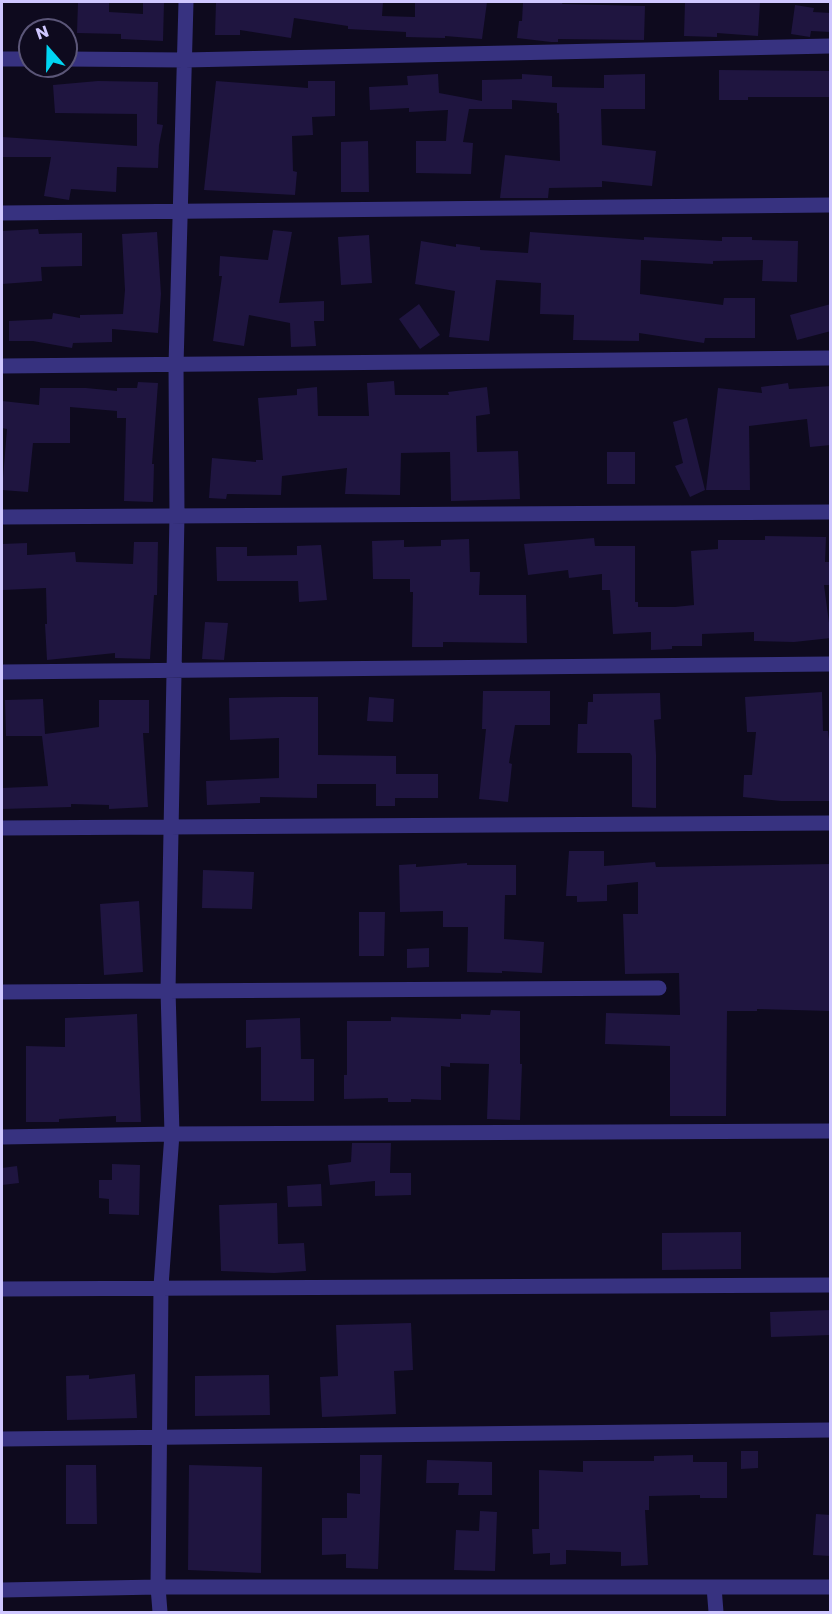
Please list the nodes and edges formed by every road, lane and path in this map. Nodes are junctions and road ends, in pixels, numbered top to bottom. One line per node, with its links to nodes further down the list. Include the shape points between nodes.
1 (186, 2): 6 (street)
2 (831, 46): 6 (street)
3 (2, 59): 4 (street)
4 (18, 59)
5 (78, 59): 6 (street)
6 (185, 60): 8 (street)
7 (831, 205): 8 (street)
8 (180, 212): 9 (street); 11 (street)
9 (2, 213)
10 (831, 358): 11 (street)
11 (176, 365): 12 (street); 14 (street)
12 (2, 366)
13 (831, 512): 14 (street)
14 (177, 515): 15 (street); 17 (street)
15 (2, 517)
16 (831, 664): 17 (street)
17 (174, 670): 18 (street); 20 (street)
18 (2, 672)
19 (831, 823): 20 (street)
20 (171, 826): 21 (street); 23 (street)
21 (2, 828)
22 (659, 988): 23 (street)
23 (168, 990): 24 (street); 26 (street)
24 (2, 992)
25 (831, 1131): 26 (street)
26 (172, 1134): 27 (street); 29 (street)
27 (2, 1137)
28 (831, 1285): 29 (street)
29 (161, 1286): 30 (street); 32 (street)
30 (2, 1288)
31 (831, 1430): 32 (street)
32 (160, 1438): 33 (street); 34 (street)
33 (2, 1439)
34 (158, 1587): 35 (street); 37 (street); 38 (street)
35 (714, 1587): 36 (street); 39 (street)
36 (831, 1587)
37 (2, 1590)
38 (160, 1612)
39 (716, 1612)

